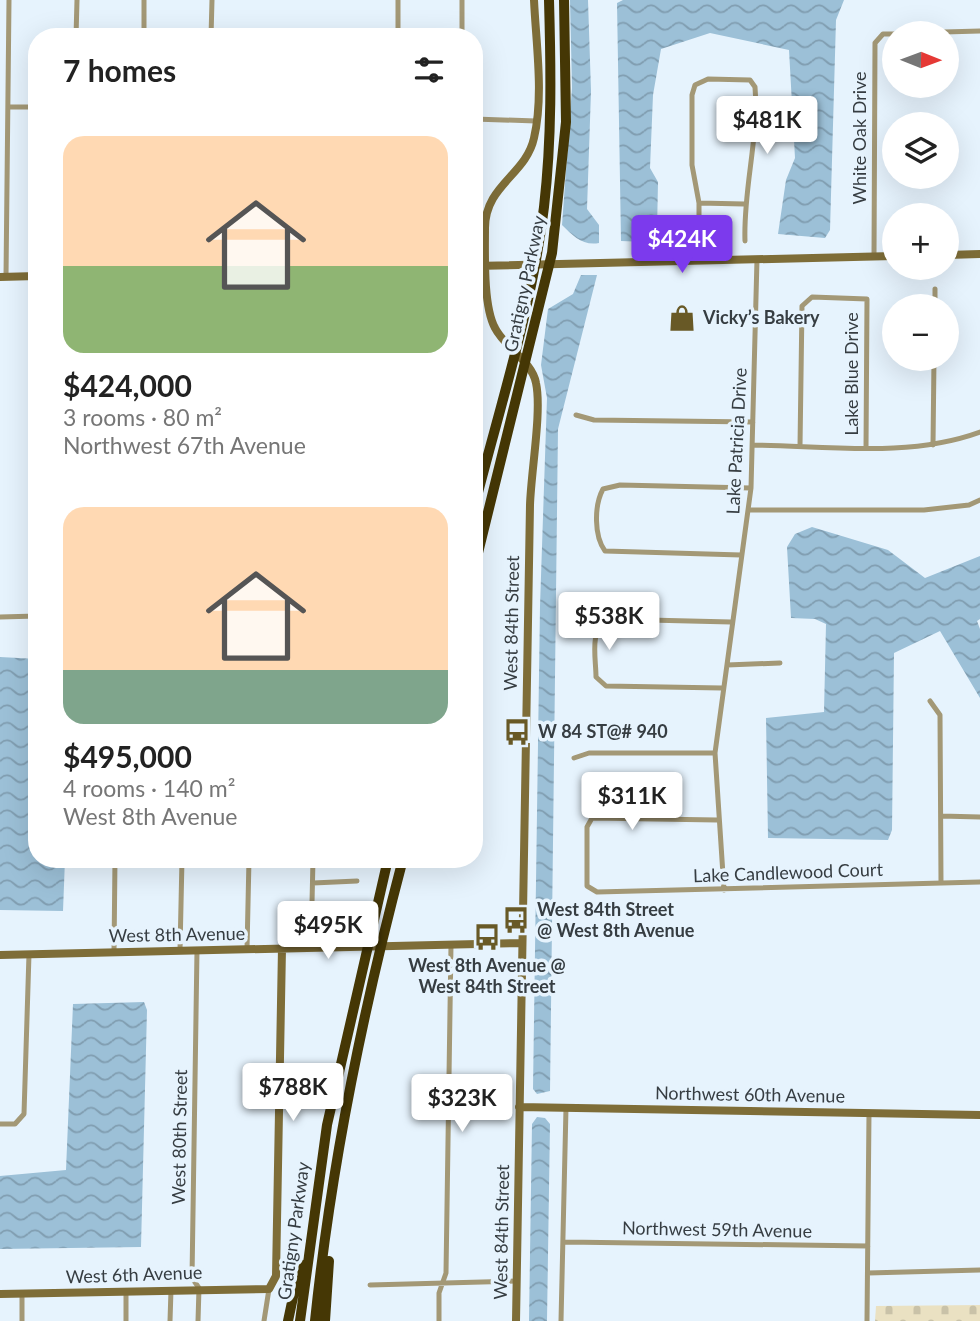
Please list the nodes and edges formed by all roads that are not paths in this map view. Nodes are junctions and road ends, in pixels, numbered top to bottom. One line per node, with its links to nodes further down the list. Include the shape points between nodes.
1 (9, 0): 18 (street)
2 (77, 0): 10 (street)
3 (144, 0): 11 (street)
4 (212, 0): 12 (street)
5 (398, 0): 13 (street)
6 (462, 0): 14 (street)
7 (534, 0): 21 (street, West 84th Street)
8 (549, 0): 46 (highway, Gratigny Parkway, via 551,108 537,251)
9 (564, 0): 50 (highway, Gratigny Parkway, via 566,122 552,253)
10 (76, 28)
11 (144, 28)
12 (211, 28)
13 (398, 28)
14 (462, 28)
15 (980, 31): 16 (street)
16 (959, 32)
17 (882, 35): 29 (street, White Oak Drive, via 875,43)
18 (8, 107): 19 (street); 24 (street)
19 (28, 107)
20 (483, 120): 21 (street)
21 (536, 121): 33 (street, West 84th Street, via 530,149 485,213)
22 (699, 203): 23 (street); 23 (street, via 692,165 692,96 700,82 708,79 750,80 755,87 754,157); 32 (street)
23 (744, 204): 26 (street)
24 (8, 209): 25 (street); 35 (street)
25 (0, 210)
26 (745, 241)
27 (980, 254): 28 (street)
28 (959, 255)
29 (874, 256): 30 (street); 31 (street)
30 (882, 256)
31 (757, 259): 32 (street); 40 (street, Lake Patricia Drive)
32 (699, 260): 33 (street)
33 (486, 266): 75 (street, West 84th Street, via 495,329 533,372 538,395 530,505)
34 (28, 276): 35 (street)
35 (3, 277)
36 (935, 289): 37 (street)
37 (935, 294)
38 (934, 371): 43 (street)
39 (576, 415): 40 (street, via 594,420)
40 (753, 422): 42 (street, Lake Patricia Drive)
41 (980, 432): 43 (street)
42 (753, 444): 44 (street); 47 (street, Lake Patricia Drive)
43 (933, 445): 45 (street)
44 (800, 446): 45 (street); 45 (street, Lake Blue Drive, via 802,306 812,297 867,299)
45 (866, 448)
46 (483, 473)
47 (751, 488): 49 (street, Lake Patricia Drive); 51 (street, via 620,485 603,489 599,498 598,541 605,551)
48 (980, 500): 49 (street, via 924,510)
49 (749, 510): 51 (street, Lake Patricia Drive)
50 (483, 534)
51 (741, 555): 54 (street, Lake Patricia Drive)
52 (28, 616): 53 (street)
53 (0, 617)
54 (731, 622): 56 (street, Lake Patricia Drive); 57 (street, via 607,619 596,632 599,683)
55 (780, 663): 56 (street)
56 (727, 665): 57 (street, Lake Patricia Drive)
57 (722, 688): 59 (street, Lake Patricia Drive)
58 (930, 701): 61 (street, via 940,715)
59 (715, 753): 60 (street, via 589,753); 63 (street, Lake Patricia Drive)
60 (575, 758)
61 (941, 816): 62 (street); 71 (street)
62 (980, 817)
63 (717, 820): 74 (street, Lake Patricia Drive); 74 (street, Lake Candlewood Court, via 593,818 587,827 587,886 597,892)
64 (115, 868): 82 (street)
65 (182, 868): 80 (street)
66 (249, 868): 79 (street)
67 (313, 868): 73 (street)
68 (386, 868): 91 (highway, Gratigny Parkway, via 327,1125)
69 (400, 868): 90 (highway, Gratigny Parkway, via 377,958)
70 (358, 881): 73 (street)
71 (941, 882): 72 (street, Lake Candlewood Court); 74 (street, Lake Candlewood Court)
72 (980, 882)
73 (313, 883): 77 (street)
74 (724, 890)
75 (522, 943): 76 (street, West 8th Avenue); 85 (street, West 84th Street)
76 (451, 945): 77 (street, West 8th Avenue); 97 (street)
77 (311, 947): 78 (street, West 8th Avenue)
78 (282, 948): 79 (street, West 8th Avenue); 100 (street, via 276,1276)
79 (247, 949): 81 (street, West 8th Avenue)
80 (180, 950): 81 (street, West 8th Avenue); 82 (street, West 8th Avenue)
81 (197, 950): 99 (street, West 80th Street, via 192,1278)
82 (114, 952): 83 (street, West 8th Avenue)
83 (29, 954): 84 (street, West 8th Avenue); 89 (street, via 24,1114 15,1124)
84 (0, 955)
85 (519, 1107): 86 (street, Northwest 60th Avenue); 96 (street, West 84th Street)
86 (566, 1108): 87 (street, Northwest 60th Avenue); 92 (street)
87 (869, 1113): 88 (street, Northwest 60th Avenue); 93 (street)
88 (980, 1115)
89 (0, 1124)
90 (334, 1188): 112 (highway, Gratigny Parkway); 113 (highway)
91 (309, 1238): 110 (highway); 111 (highway, Gratigny Parkway)
92 (565, 1242): 93 (street, Northwest 59th Avenue); 116 (street)
93 (868, 1246): 95 (street)
94 (980, 1270): 95 (street)
95 (868, 1273): 117 (street)
96 (517, 1281): 97 (street); 115 (street, West 84th Street)
97 (444, 1283): 98 (street); 114 (street, via 439,1293)
98 (370, 1285)
99 (199, 1288): 100 (street, West 6th Avenue); 101 (street, West 6th Avenue); 108 (street, West 80th Street)
100 (269, 1289): 109 (street)
101 (171, 1290): 102 (street, West 6th Avenue); 107 (street)
102 (126, 1291): 103 (street, West 6th Avenue); 106 (street)
103 (22, 1293): 104 (street, West 6th Avenue); 105 (street)
104 (0, 1294)
105 (23, 1321)
106 (126, 1321)
107 (170, 1321)
108 (198, 1321)
109 (264, 1321)
110 (288, 1321)
111 (300, 1321)
112 (315, 1321)
113 (325, 1321)
114 (439, 1321)
115 (516, 1321)
116 (561, 1321)
117 (867, 1321)

